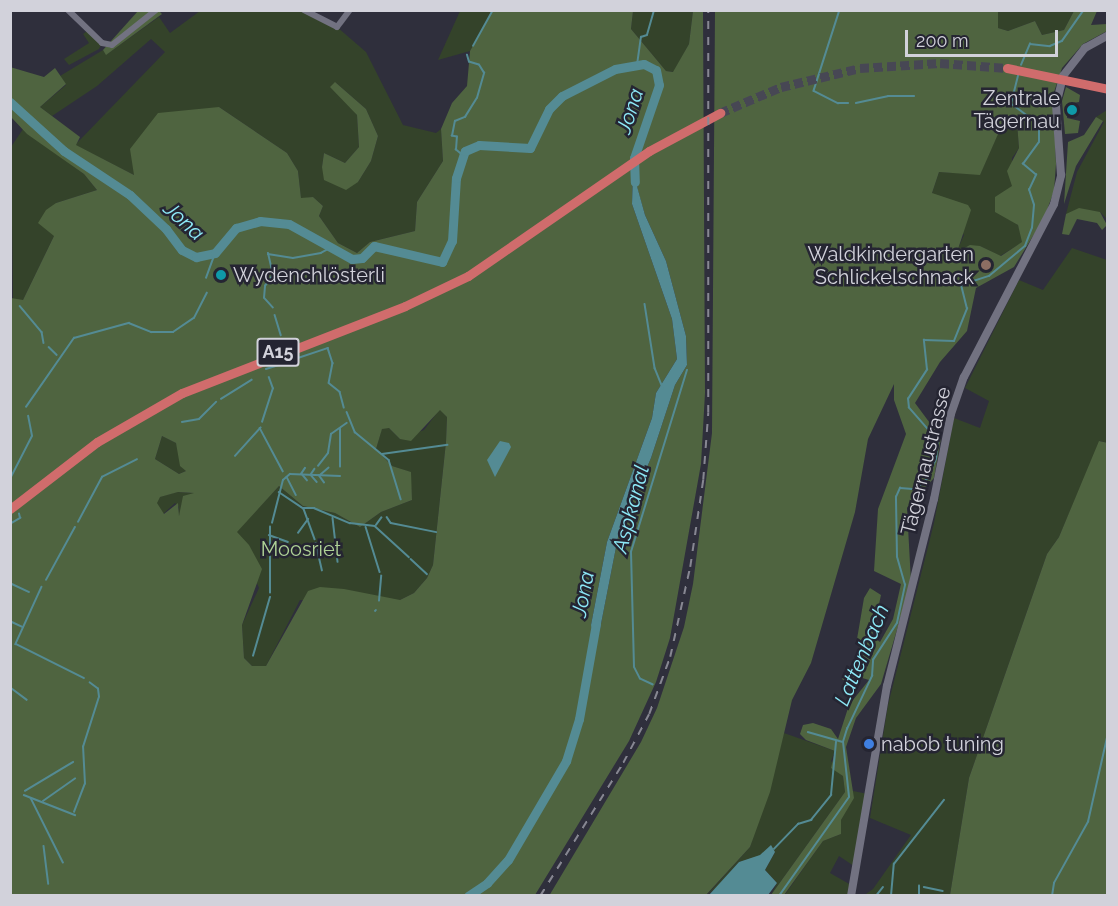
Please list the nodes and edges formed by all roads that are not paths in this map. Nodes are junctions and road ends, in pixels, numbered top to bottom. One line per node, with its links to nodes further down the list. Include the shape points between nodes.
1 (69, 10): 2 (street, via 102,43 112,45)
2 (156, 10)
3 (304, 10): 4 (street, via 332,27 340,25)
4 (350, 10)
5 (1107, 35): 10 (street, Tägernaustrasse, via 1085,48 1060,83 1056,105 1062,165 1058,193 964,377 951,414 887,686)
6 (1016, 69): 7 (highway)
7 (1107, 89)
8 (720, 113): 9 (highway, A15, via 656,147 468,276 399,308 233,370 151,409 80,454)
9 (10, 509)
10 (850, 896)

